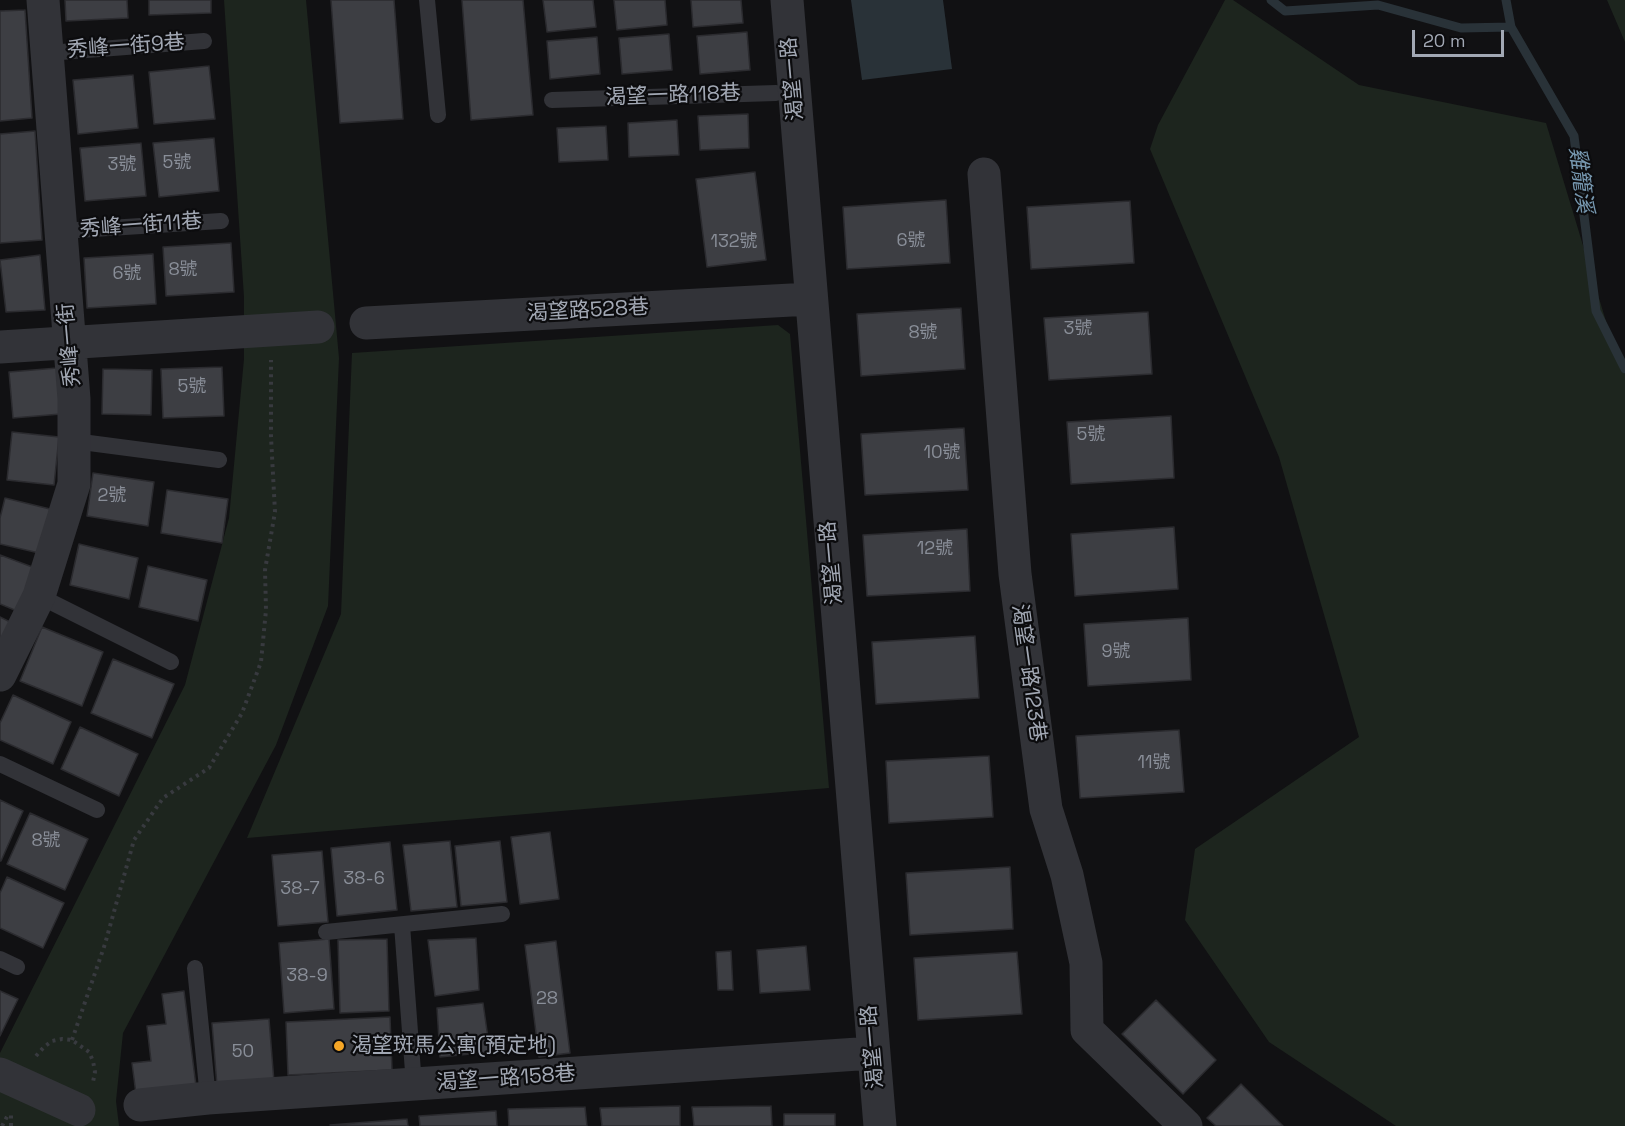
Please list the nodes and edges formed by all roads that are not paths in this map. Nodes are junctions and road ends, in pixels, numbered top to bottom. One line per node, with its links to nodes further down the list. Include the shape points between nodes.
1 (43, 0): 5 (street, 秀峰一街)
2 (427, 0): 8 (lane)
3 (787, 0): 6 (street, 渴望一路)
4 (204, 41): 5 (lane, 秀峰一街9巷)
5 (48, 53): 11 (street, 秀峰一街)
6 (785, 93): 7 (lane, 渴望一路118巷); 12 (street, 渴望一路)
7 (552, 100)
8 (438, 115)
9 (984, 174): 38 (street, 渴望一路123巷, via 1014,574 1046,808 1067,875 1086,963 1087,1030)
10 (221, 220): 11 (lane, 秀峰一街11巷)
11 (61, 231): 15 (street, 秀峰一街)
12 (810, 299): 13 (street, 渴望路528巷); 30 (street, 渴望一路)
13 (366, 323)
14 (318, 327): 15 (street)
15 (70, 342): 16 (street); 17 (street, 秀峰一街)
16 (0, 347)
17 (74, 441): 18 (lane); 19 (street, 秀峰一街, via 74,484)
18 (219, 460)
19 (39, 596): 20 (lane); 21 (street, 秀峰一街)
20 (171, 662)
21 (0, 675)
22 (0, 764): 23 (lane)
23 (97, 810)
24 (502, 914): 25 (lane)
25 (402, 925): 26 (lane); 32 (lane)
26 (326, 932)
27 (0, 959): 28 (lane)
28 (16, 967)
29 (195, 968): 33 (lane)
30 (873, 1053): 32 (street, 渴望一路158巷); 37 (street, 渴望一路)
31 (0, 1074): 35 (street)
32 (414, 1085): 33 (street, 渴望一路158巷)
33 (208, 1098): 36 (street, 渴望一路158巷)
34 (140, 1105): 36 (street, 渴望一路158巷)
35 (79, 1110)
36 (175, 1114)
37 (880, 1126)
38 (1186, 1126)

